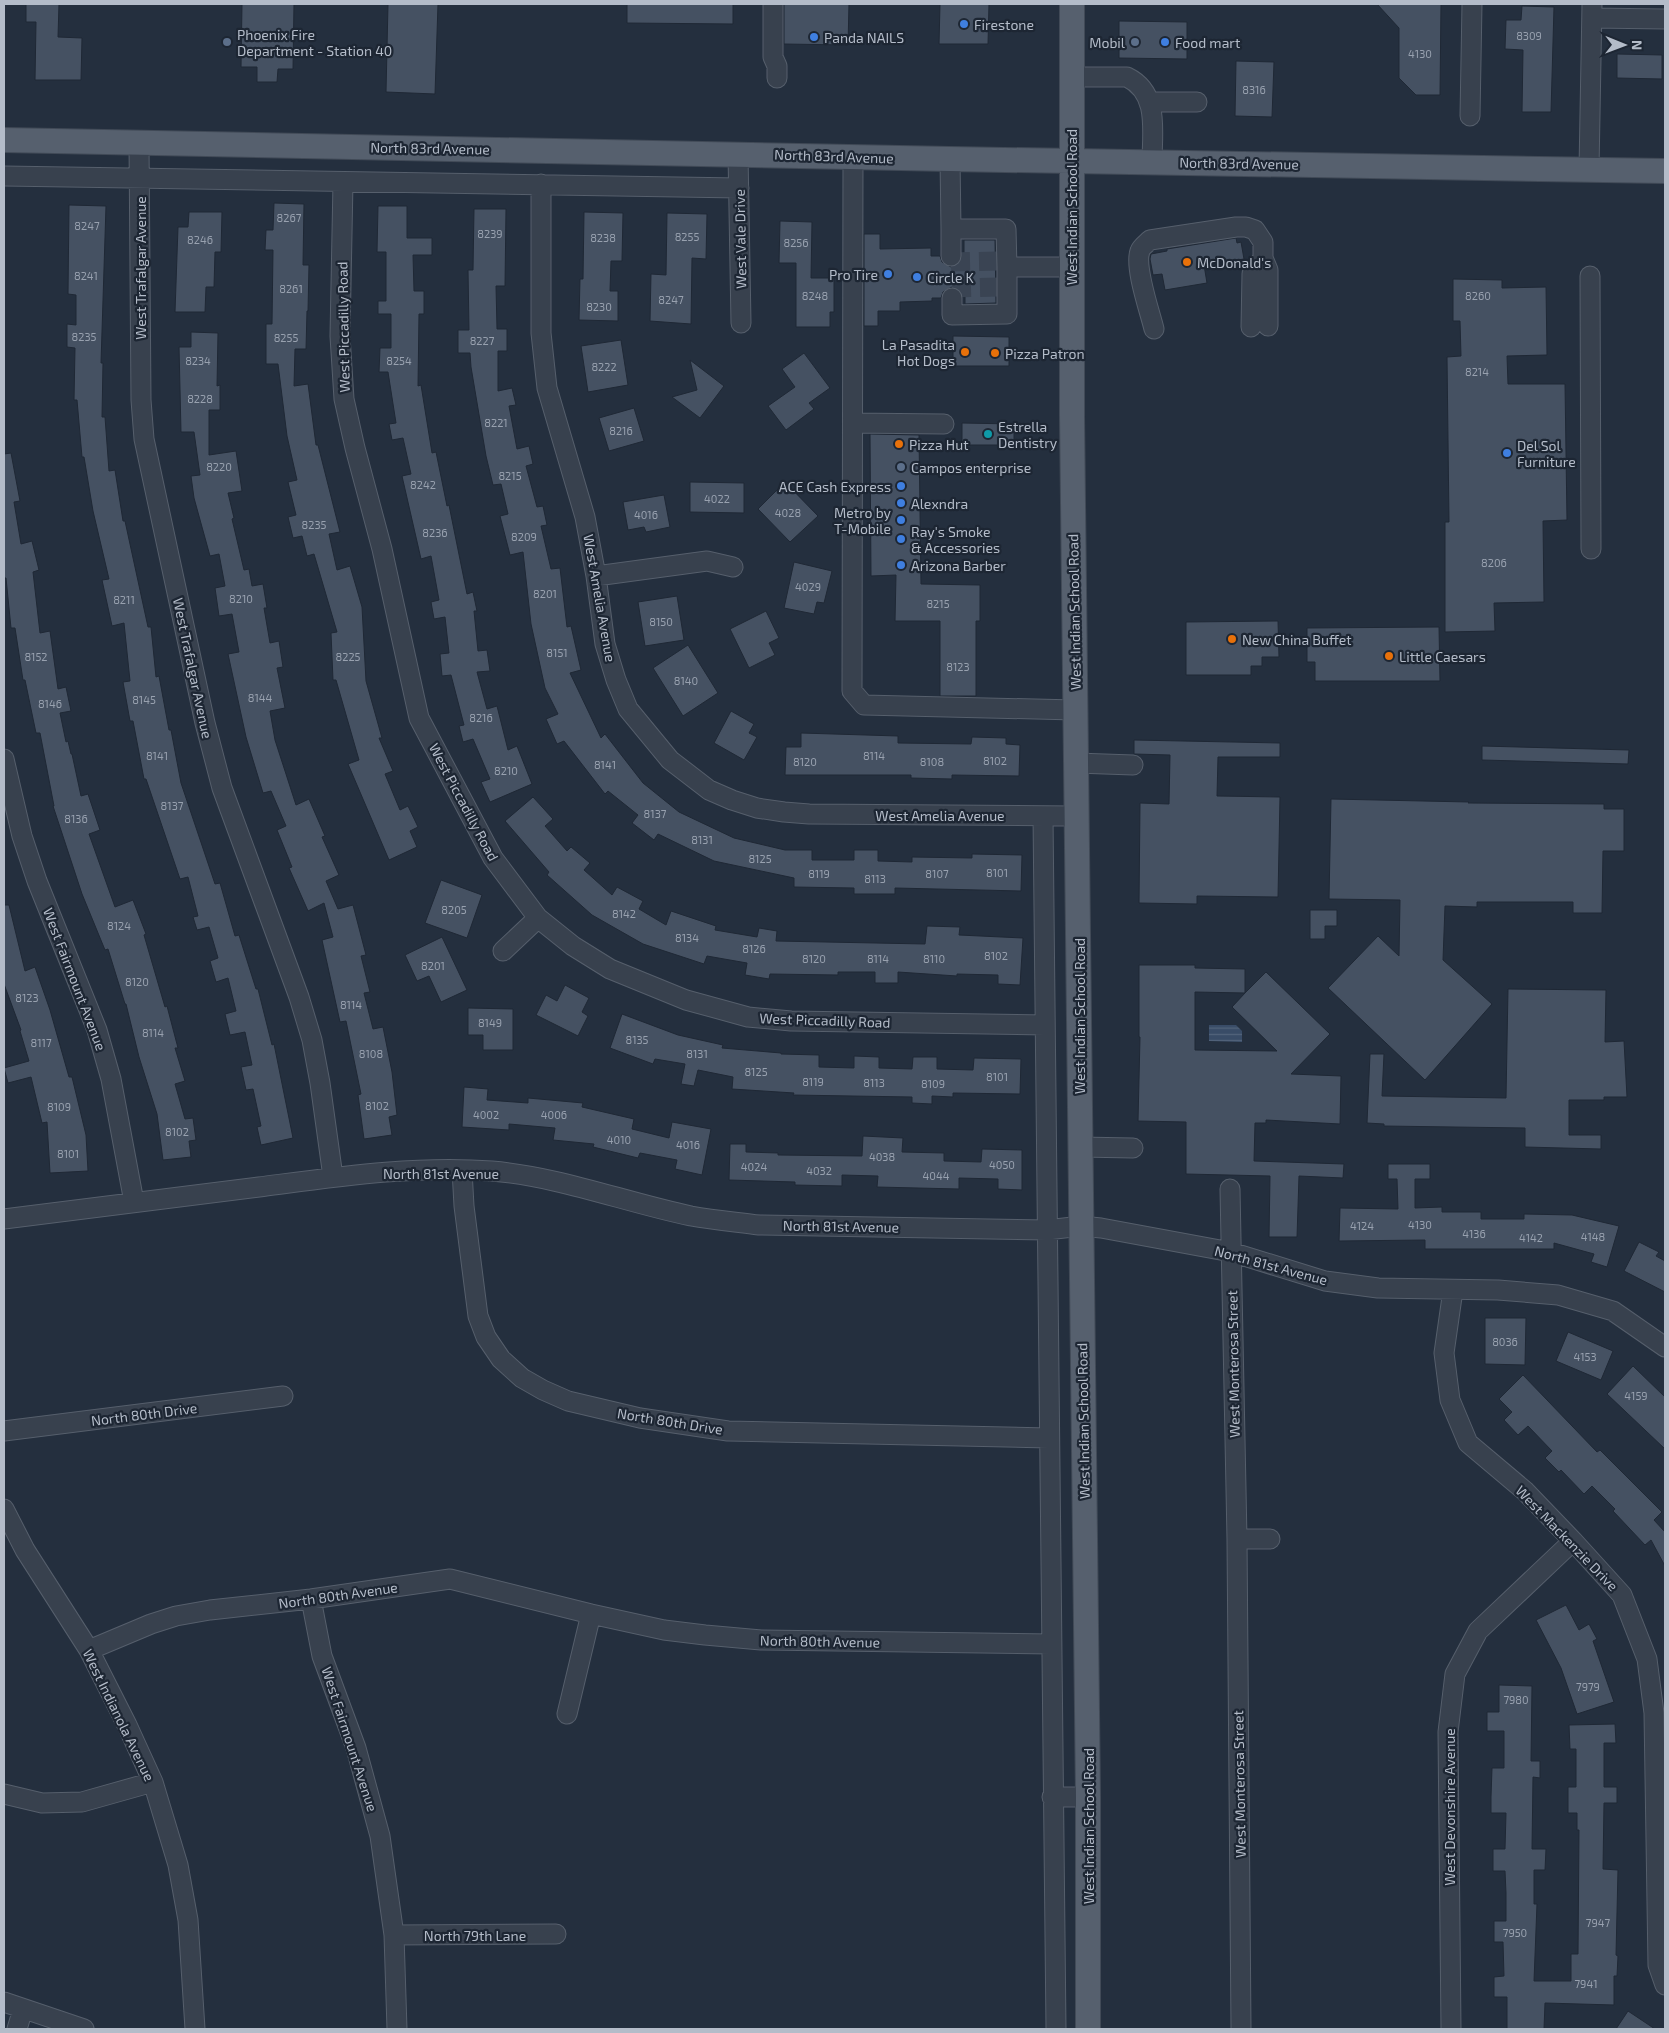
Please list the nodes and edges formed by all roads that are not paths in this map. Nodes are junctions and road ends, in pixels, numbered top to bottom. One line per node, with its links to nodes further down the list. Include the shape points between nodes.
1 (773, 4): 7 (street)
2 (1072, 4): 6 (main road, West Indian School Road)
3 (1472, 4): 10 (street)
4 (1592, 11): 5 (street); 18 (street)
5 (1665, 19)
6 (1071, 77): 8 (street, via 1127,77 1143,90); 16 (main road, West Indian School Road)
7 (777, 78)
8 (1150, 102): 9 (street); 17 (street)
9 (1197, 102)
10 (1470, 116)
11 (4, 140): 12 (main road, North 83rd Avenue)
12 (139, 143): 13 (main road, North 83rd Avenue); 21 (street, West Trafalgar Avenue)
13 (738, 154): 14 (main road, North 83rd Avenue); 24 (street, West Vale Drive)
14 (853, 156): 15 (main road, North 83rd Avenue); 34 (street)
15 (950, 159): 16 (main road, North 83rd Avenue); 25 (street)
16 (1071, 161): 17 (main road, North 83rd Avenue); 28 (main road, West Indian School Road)
17 (1152, 162): 18 (main road, North 83rd Avenue)
18 (1589, 169): 19 (main road, North 83rd Avenue)
19 (1665, 171)
20 (4, 176): 21 (street)
21 (139, 178): 22 (street); 51 (street, West Trafalgar Avenue, via 144,439 205,724 222,788 300,996 312,1040)
22 (343, 182): 23 (street); 45 (street, West Piccadilly Road, via 340,336 344,399 382,549 419,718 493,858)
23 (541, 184): 24 (street); 38 (street, West Amelia Avenue, via 543,360 547,388 585,517)
24 (739, 188): 31 (street, West Vale Drive)
25 (951, 229): 26 (street); 27 (street, via 1006,228)
26 (951, 256)
27 (1004, 263): 28 (street); 30 (street, via 1003,287 1008,314 952,315)
28 (1071, 267): 39 (main road, West Indian School Road)
29 (1590, 276): 36 (street)
30 (952, 298)
31 (741, 323)
32 (1260, 327): 33 (street, via 1268,270 1263,258 1263,242 1255,230 1246,227 1150,240 1140,251 1140,274)
33 (1154, 329)
34 (852, 423): 35 (street); 39 (street, via 852,691 864,704)
35 (944, 424)
36 (1591, 549)
37 (733, 566): 38 (street, via 707,561)
38 (596, 576): 43 (street, West Amelia Avenue, via 605,644 628,709 670,760 709,790 740,803 784,812)
39 (1075, 710): 41 (main road, West Indian School Road)
40 (4, 758): 53 (street, West Fairmount Avenue, via 22,836 37,881 102,1046)
41 (1076, 763): 42 (street); 44 (main road, West Indian School Road)
42 (1133, 765)
43 (1043, 816): 44 (street, West Amelia Avenue); 47 (street)
44 (1077, 816): 48 (main road, West Indian School Road)
45 (538, 918): 46 (street); 47 (street, West Piccadilly Road, via 573,946 610,969 686,1000 748,1017 791,1021)
46 (503, 951)
47 (1045, 1025): 56 (street)
48 (1080, 1147): 49 (street); 55 (main road, West Indian School Road)
49 (1133, 1148)
50 (462, 1170): 51 (street, North 81st Avenue); 56 (street, North 81st Avenue, via 555,1180 689,1215 759,1225); 62 (street, North 80th Drive, via 478,1316 486,1337 501,1359 522,1378 543,1390 568,1401 640,1418 728,1431)
51 (333, 1177): 53 (street, North 81st Avenue)
52 (1230, 1189): 57 (street, West Monterosa Street)
53 (134, 1202): 54 (street, North 81st Avenue)
54 (4, 1219)
55 (1081, 1226): 56 (street, North 81st Avenue); 57 (street, North 81st Avenue); 75 (main road, West Indian School Road)
56 (1047, 1230): 62 (street)
57 (1231, 1252): 58 (street, North 81st Avenue, via 1325,1281 1378,1288); 64 (street, West Monterosa Street)
58 (1452, 1290): 59 (street, North 81st Avenue, via 1558,1295 1613,1311); 66 (street, West Mackenzie Drive, via 1444,1352 1450,1400 1468,1443 1525,1491)
59 (1665, 1347)
60 (283, 1396): 61 (street, North 80th Drive)
61 (4, 1431)
62 (1049, 1438): 69 (street)
63 (4, 1509): 70 (street, West Indianola Avenue, via 25,1550)
64 (1236, 1538): 65 (street); 87 (street, West Monterosa Street)
65 (1270, 1539)
66 (1573, 1541): 78 (street, West Mackenzie Drive, via 1622,1595 1647,1659 1654,1713 1658,1965); 88 (street, West Devonshire Avenue, via 1478,1631 1455,1674 1448,1732)
67 (311, 1599): 68 (street, North 80th Avenue, via 450,1579); 70 (street, North 80th Avenue, via 176,1616); 77 (street, West Fairmount Avenue, via 322,1656 371,1797)
68 (591, 1614): 69 (street, North 80th Avenue, via 664,1630 761,1640); 71 (street)
69 (1051, 1644): 74 (street)
70 (89, 1650): 72 (street, West Indianola Avenue)
71 (566, 1714)
72 (153, 1782): 73 (street, via 82,1802 42,1803); 83 (street, West Indianola Avenue, via 178,1865 188,1920)
73 (4, 1794)
74 (1052, 1797): 75 (street); 85 (street)
75 (1088, 1797): 86 (main road, West Indian School Road)
76 (556, 1934): 77 (street, North 79th Lane)
77 (394, 1935): 84 (street, West Fairmount Avenue)
78 (1665, 1985)
79 (4, 2002): 80 (street)
80 (23, 2008): 81 (street); 82 (street)
81 (17, 2029)
82 (84, 2029)
83 (196, 2029)
84 (397, 2029)
85 (1056, 2029)
86 (1088, 2029)
87 (1241, 2029)
88 (1451, 2029)

